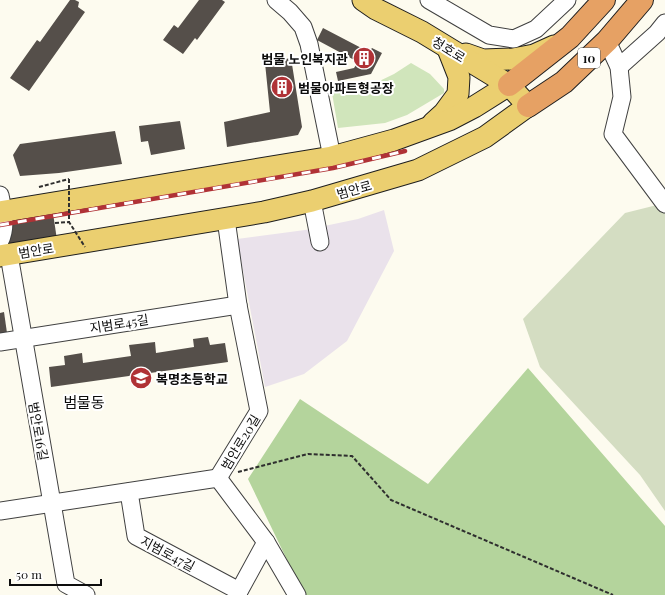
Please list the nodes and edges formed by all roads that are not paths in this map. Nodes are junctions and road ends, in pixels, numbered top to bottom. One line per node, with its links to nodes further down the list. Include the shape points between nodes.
1 (276, 0): 15 (street, via 303,27 309,44)
2 (429, 0): 3 (street, via 489,35 514,39 536,29)
3 (567, 0)
4 (604, 0): 8 (highway, 10)
5 (642, 0): 9 (highway, 범안로 / 10)
6 (373, 3): 10 (main road, 청호로)
7 (665, 23): 11 (street)
8 (570, 37): 10 (main road, via 534,55 513,59 483,60); 12 (highway, 10)
9 (607, 41): 11 (street); 13 (highway, 범안로 / 10, via 564,82)
10 (448, 49): 12 (main road, 청호로); 14 (main road, via 459,77 458,94 444,114)
11 (619, 67): 17 (street, via 622,97 613,134)
12 (509, 85): 13 (main road, 청호로); 14 (main road, 10, via 474,107)
13 (528, 106): 16 (main road, 범안로 / 10, via 485,136 418,170)
14 (425, 130): 15 (main road, 10)
15 (332, 157): 18 (main road, 10)
16 (312, 201): 19 (main road, 범안로 / 10); 20 (street)
17 (665, 204)
18 (1, 207): 21 (street, 범안로16길)
19 (226, 219): 21 (main road, 범안로 / 10); 22 (street, 범안로20길)
20 (320, 242)
21 (3, 251): 23 (street, 범안로16길)
22 (238, 305): 23 (street, 지범로45길); 25 (street, 범안로20길, via 259,411)
23 (23, 338): 24 (street, 지범로45길); 27 (street, 범안로16길)
24 (0, 342)
25 (218, 478): 26 (street); 29 (street, 범안로20길)
26 (129, 492): 27 (street); 31 (street, 지범로47길, via 136,536)
27 (52, 504): 28 (street); 30 (street, 범안로16길)
28 (0, 511)
29 (266, 542): 31 (street); 33 (street, 범안로20길)
30 (64, 590): 32 (street, 범안로16길)
31 (238, 593)
32 (86, 595)
33 (297, 595)

